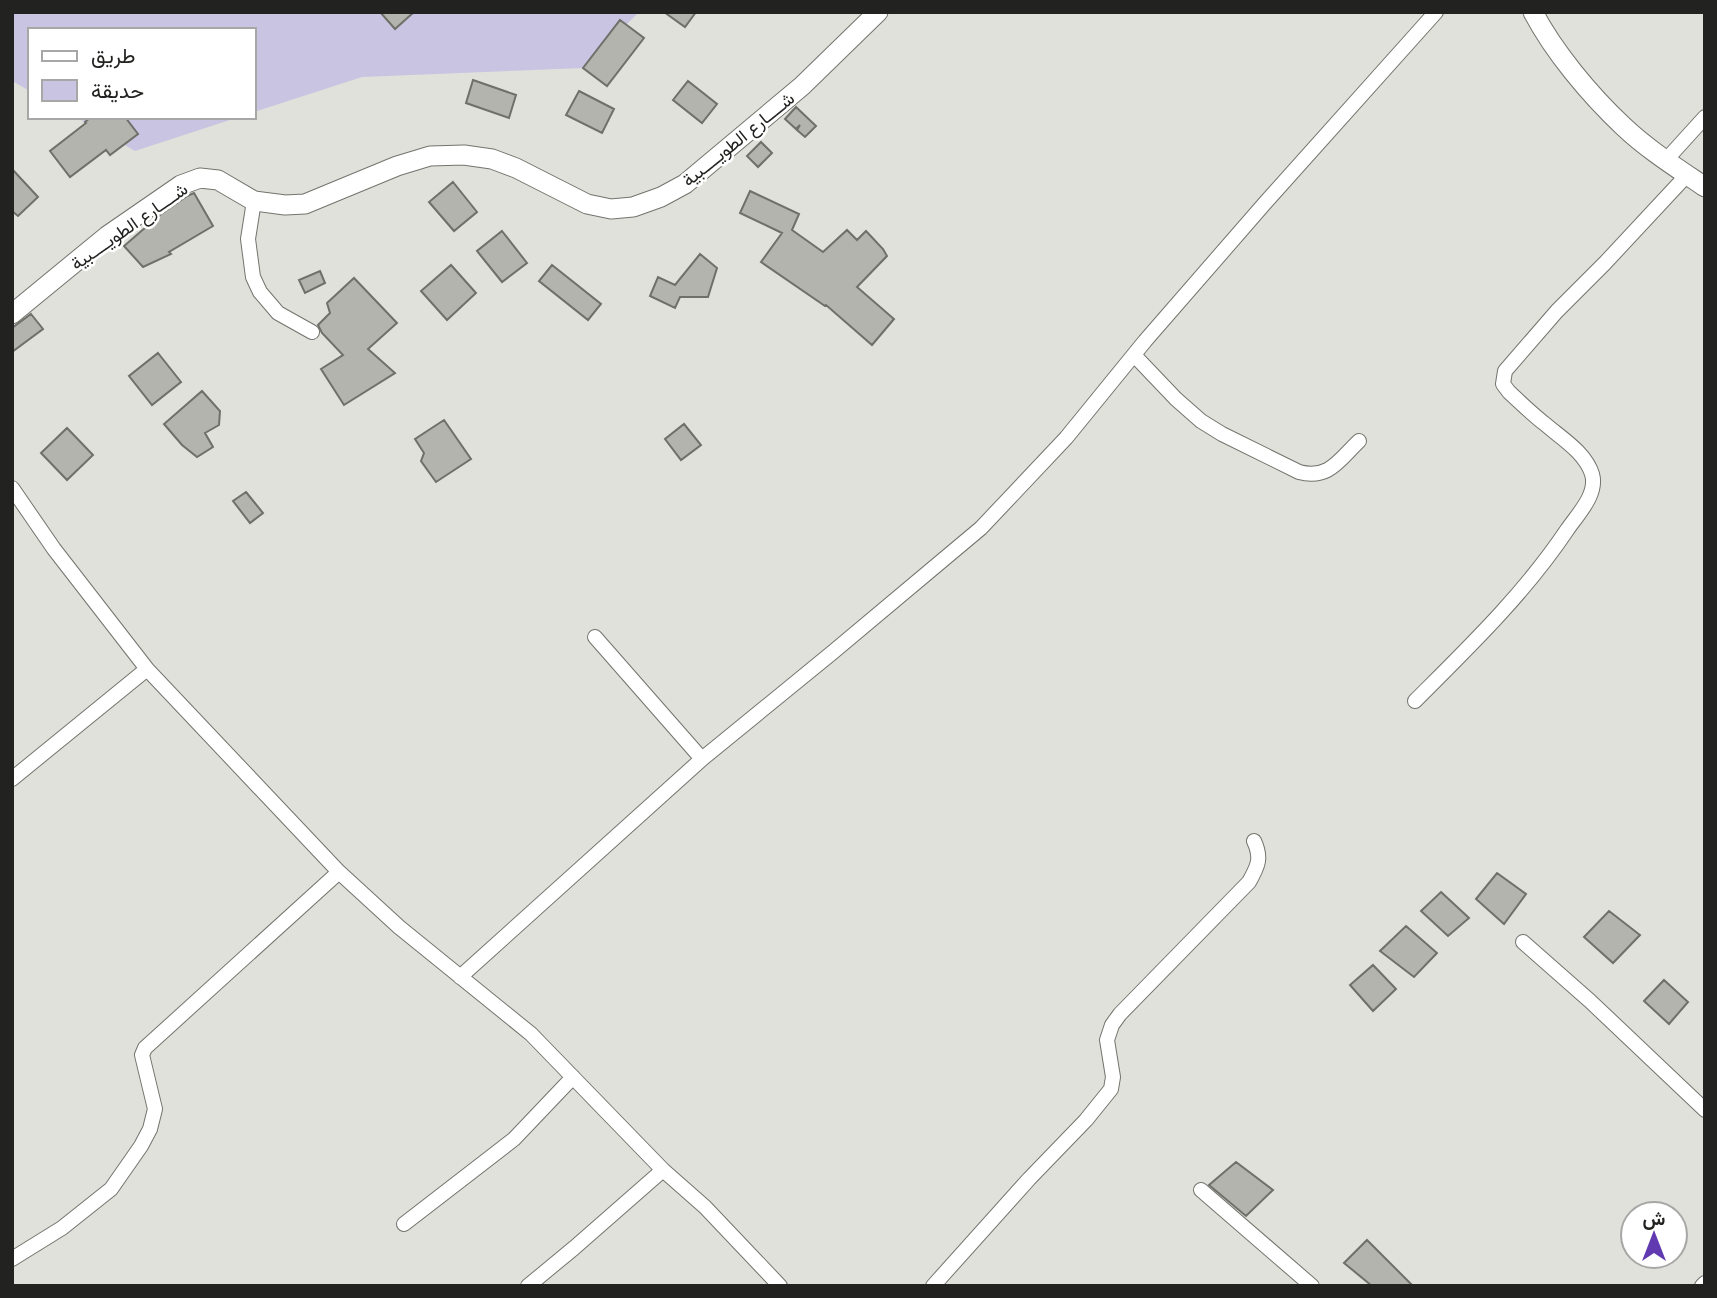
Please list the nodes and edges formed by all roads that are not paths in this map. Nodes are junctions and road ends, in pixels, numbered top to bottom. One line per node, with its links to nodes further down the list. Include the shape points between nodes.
1 (878, 12): 8 (street, شــــارع الطويــــبية, via 802,86 685,184 633,207 587,204 516,168 464,155 430,156 397,166 305,204)
2 (1437, 12): 11 (street)
3 (1533, 12): 5 (street, via 1547,38 1598,101)
4 (1705, 117): 5 (street)
5 (1666, 160): 6 (street)
6 (1687, 175): 7 (street); 16 (street, via 1505,371 1503,384 1509,392 1582,457 1593,485 1581,510 1526,586)
7 (1705, 187)
8 (254, 201): 9 (street, شــــارع الطويــــبية, via 218,180 200,178 181,185 107,236); 10 (street, via 248,239 253,277 278,313)
9 (12, 314)
10 (312, 332)
11 (1134, 355): 12 (street, via 1201,421 1299,472 1320,475); 17 (street, via 1066,438 981,527)
12 (1359, 441)
13 (12, 488): 15 (street)
14 (595, 637): 17 (street)
15 (147, 669): 18 (street); 20 (street)
16 (1415, 701)
17 (702, 759): 22 (street)
18 (12, 779)
19 (1254, 841): 31 (street, via 1259,852 1249,882 1112,1025 1107,1040 1111,1089)
20 (339, 872): 22 (street); 28 (street, via 145,1048 142,1055 155,1109 141,1146 111,1189 62,1228)
21 (1523, 942): 24 (street)
22 (460, 977): 23 (street, via 530,1034)
23 (573, 1077): 25 (street); 27 (street, via 514,1139)
24 (1705, 1110)
25 (663, 1170): 29 (street); 30 (street)
26 (1201, 1191): 32 (street)
27 (404, 1224)
28 (12, 1259)
29 (528, 1286)
30 (780, 1286)
31 (933, 1286)
32 (1312, 1286)

